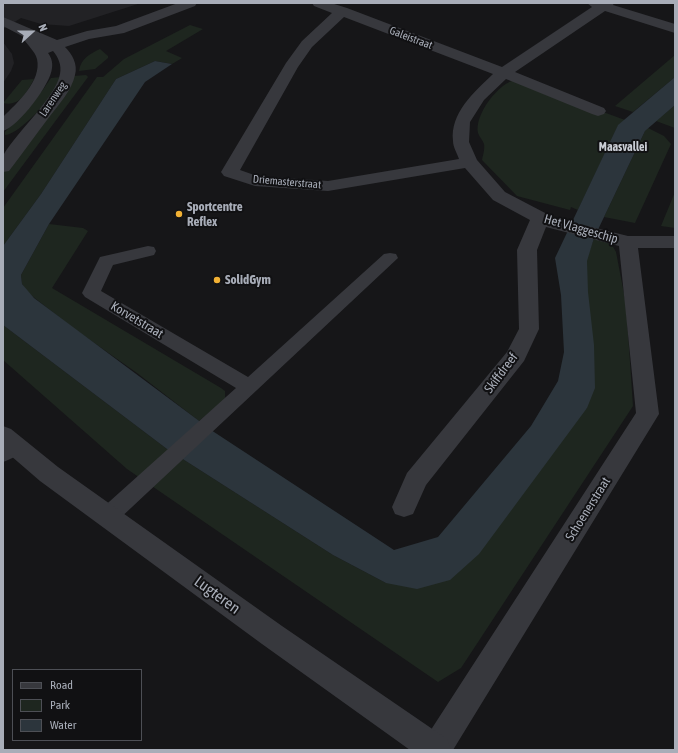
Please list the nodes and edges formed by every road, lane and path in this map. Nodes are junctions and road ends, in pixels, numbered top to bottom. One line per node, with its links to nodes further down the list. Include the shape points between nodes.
1 (190, 3): 8 (street, via 119,30 112,38)
2 (319, 3): 4 (street, Galeistraat)
3 (601, 4): 6 (street); 10 (street, Het Vlaggeschip)
4 (342, 11): 10 (street, Galeistraat); 13 (street, Driemasterstraat, via 307,44 291,66 230,172 255,181 328,186)
5 (3, 21): 7 (street)
6 (675, 29)
7 (27, 33): 8 (street, via 48,40); 9 (street)
8 (60, 51): 9 (street); 14 (street, Larenweg, via 68,67 64,84)
9 (42, 55): 12 (street, Larenweg, via 45,68 43,76 34,91)
10 (502, 74): 11 (street); 13 (street, Het Vlaggeschip, via 478,98 462,122 461,142)
11 (598, 111)
12 (3, 126)
13 (469, 162): 15 (street, Het Vlaggeschip, via 499,196)
14 (3, 167)
15 (547, 220): 16 (street, Het Vlaggeschip); 22 (street, Skiffdreef, via 526,250 529,330 516,356 416,480)
16 (619, 240): 17 (street, Het Vlaggeschip); 24 (street, Schoenerstraat, via 648,414)
17 (675, 242)
18 (148, 251): 20 (lane, Korvetstraat, via 106,261 91,293)
19 (390, 258): 20 (lane)
20 (250, 387): 23 (lane)
21 (7, 445): 23 (street, Lugteren)
22 (404, 507)
23 (108, 516): 24 (street, Lugteren)
24 (436, 750)

